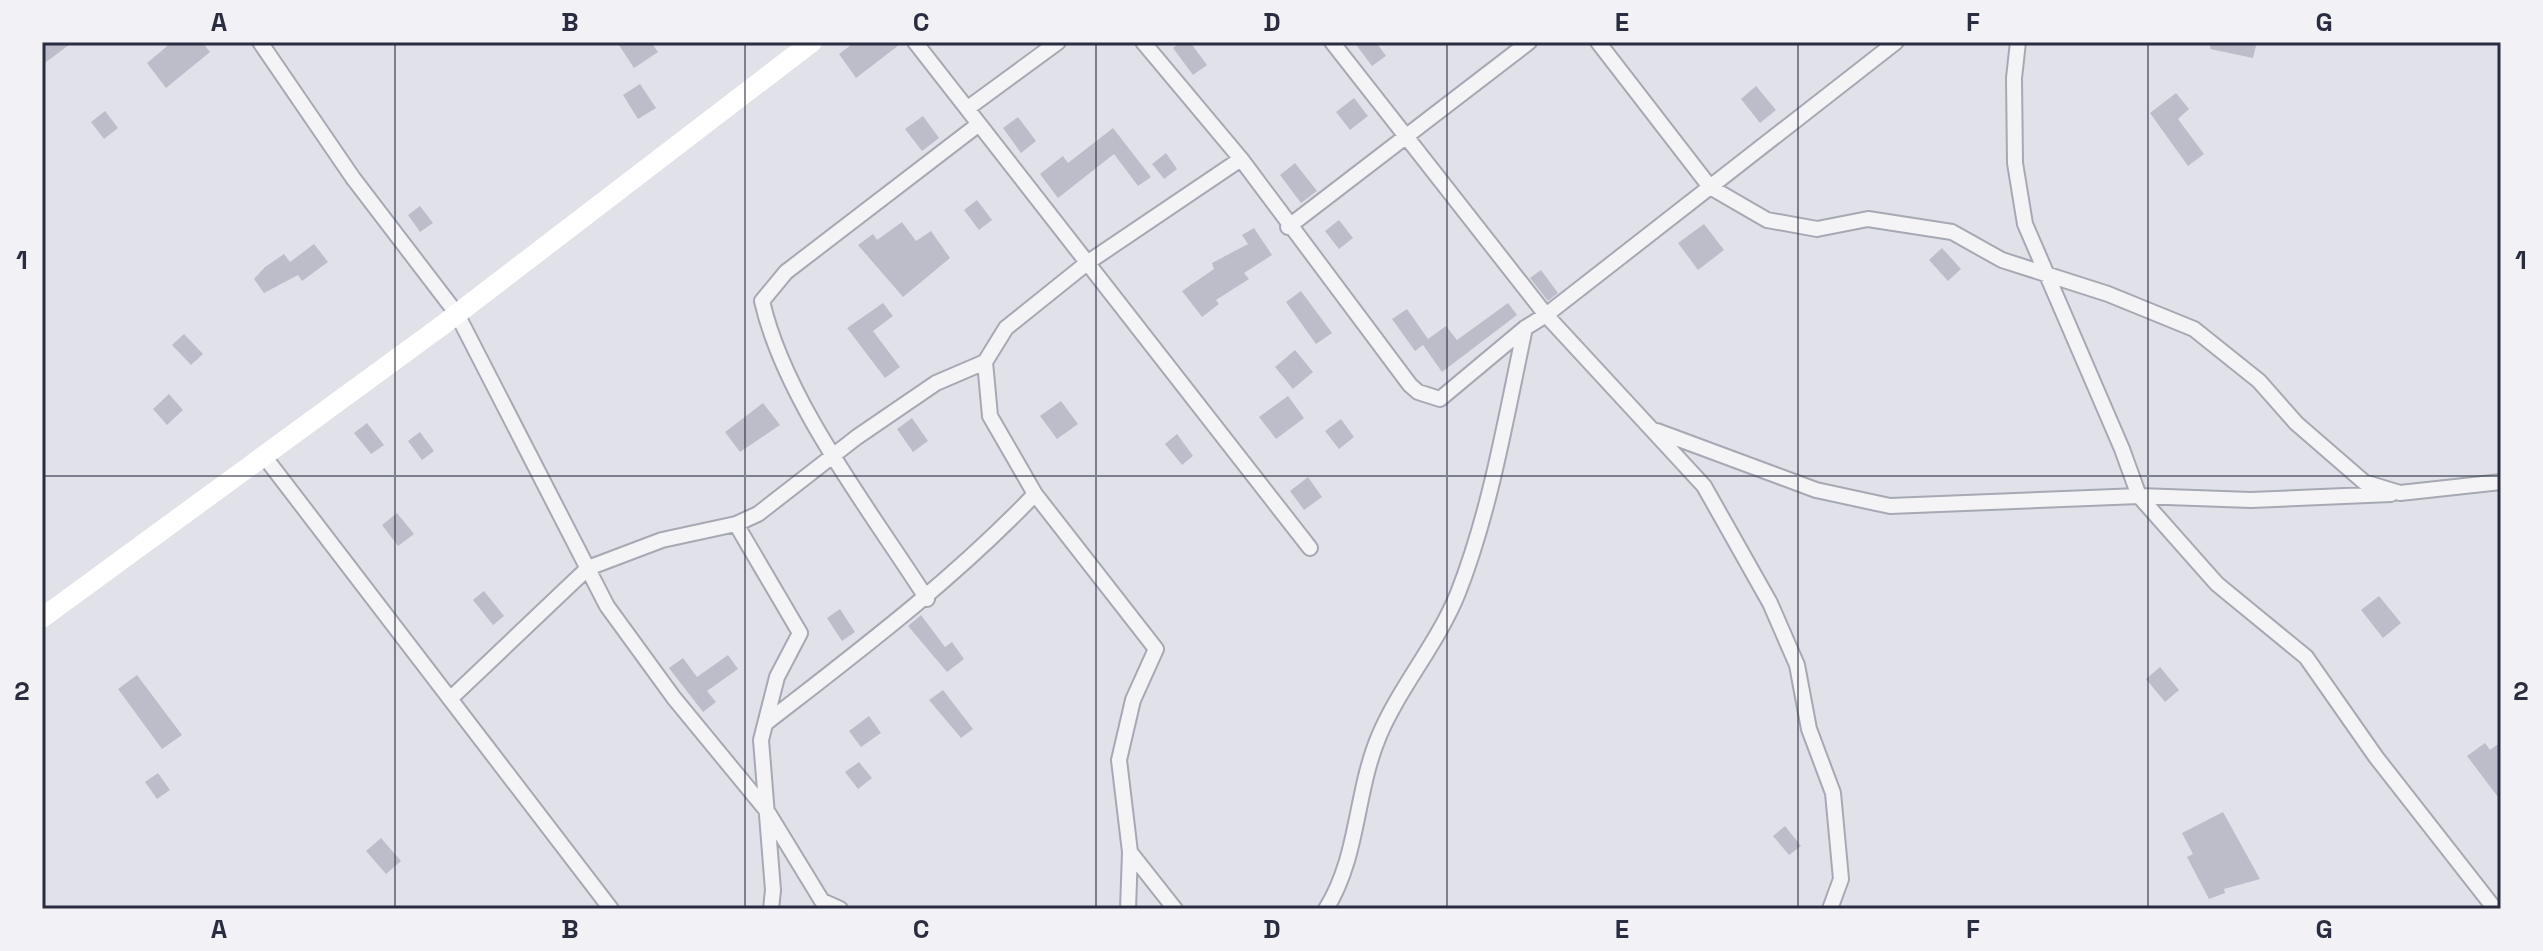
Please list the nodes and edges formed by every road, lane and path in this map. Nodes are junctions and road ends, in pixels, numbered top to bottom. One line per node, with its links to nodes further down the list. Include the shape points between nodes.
1 (260, 42): 19 (street, via 353,178)
2 (812, 42): 19 (street)
3 (915, 42): 11 (street)
4 (1058, 42): 11 (street)
5 (1143, 42): 14 (street)
6 (1332, 42): 13 (street)
7 (1529, 42): 13 (street)
8 (1598, 42): 15 (street)
9 (2018, 42): 18 (street, via 2015,163 2025,224)
10 (1889, 44): 15 (street)
11 (968, 108): 12 (street)
12 (979, 124): 17 (street); 24 (street, via 786,272 762,301 771,341)
13 (1408, 136): 16 (street); 20 (street)
14 (1241, 159): 16 (street); 17 (street)
15 (1710, 187): 18 (street, via 1767,220 1817,229 1868,219 1952,232 2002,260); 20 (street)
16 (1288, 227): 21 (street, via 1418,392 1440,399)
17 (1087, 263): 22 (street, via 1006,328); 31 (street)
18 (2047, 275): 27 (street, via 2194,329 2259,381 2296,423 2364,482); 29 (street)
19 (457, 314): 25 (street); 32 (street)
20 (1546, 315): 21 (street); 23 (street)
21 (1525, 328): 44 (street, via 1482,518 1458,593 1379,735 1357,805 1350,861)
22 (985, 362): 24 (street, via 936,383); 28 (street, via 990,416)
23 (1653, 430): 29 (street, via 1816,490 1890,506); 45 (street, via 1704,486 1770,603 1797,665 1809,729 1833,793 1841,879)
24 (835, 455): 30 (street, via 758,514); 33 (street)
25 (264, 456): 34 (street); 35 (street)
26 (2501, 482): 27 (street)
27 (2400, 493): 29 (street, via 2251,500)
28 (1035, 494): 33 (street); 38 (street, via 1156,649 1133,700 1119,760)
29 (2139, 496): 46 (street, via 2217,584 2306,657)
30 (736, 524): 32 (street, via 662,540); 36 (street, via 800,633 777,677)
31 (1310, 548)
32 (588, 568): 35 (street); 37 (street, via 607,606 674,698)
33 (927, 599): 36 (street)
34 (42, 618)
35 (450, 699): 39 (street)
36 (766, 723): 37 (street, via 761,740)
37 (767, 811): 40 (street); 41 (street, via 822,901)
38 (1130, 852): 42 (street); 43 (street)
39 (611, 909)
40 (771, 909)
41 (840, 909)
42 (1128, 909)
43 (1175, 909)
44 (1326, 909)
45 (1830, 909)
46 (2495, 909)

